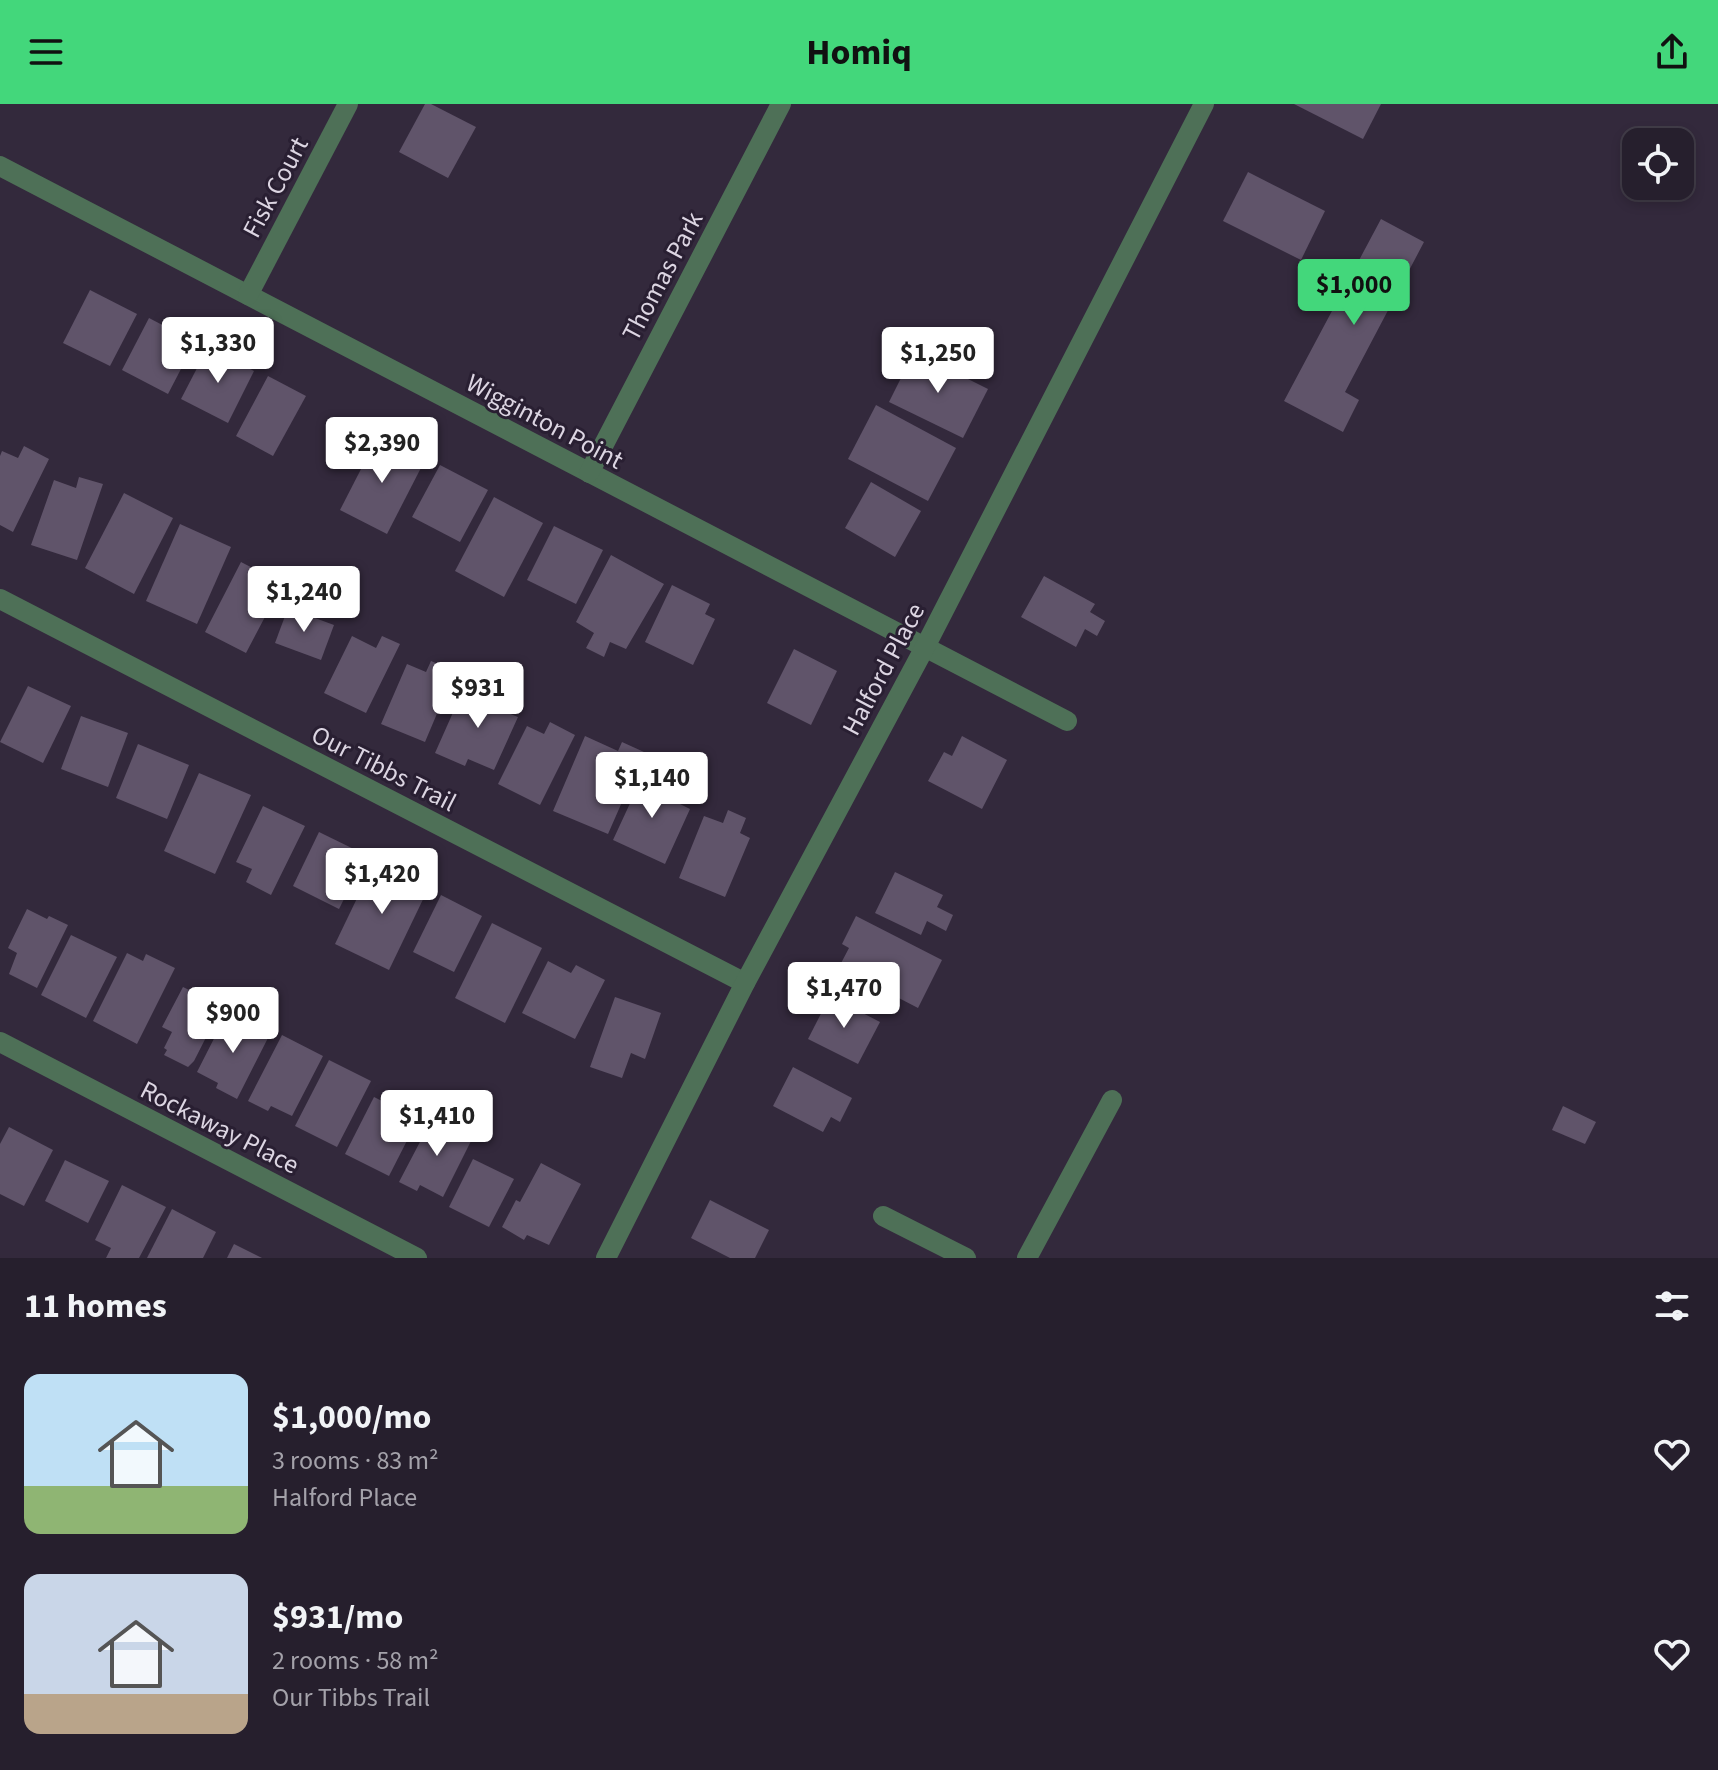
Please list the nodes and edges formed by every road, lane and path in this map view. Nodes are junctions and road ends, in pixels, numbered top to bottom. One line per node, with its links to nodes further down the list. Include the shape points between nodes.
1 (348, 104): 5 (street, Fisk Court)
2 (781, 104): 6 (street, Thomas Park)
3 (1204, 104): 8 (street, Halford Place)
4 (0, 166): 5 (street, Wigginton Point)
5 (248, 295): 6 (street, Wigginton Point)
6 (589, 473): 8 (street, Wigginton Point)
7 (0, 599): 10 (street, Our Tibbs Trail)
8 (925, 647): 9 (street, Wigginton Point); 10 (street, Halford Place)
9 (1067, 721)
10 (745, 983): 15 (street, Halford Place)
11 (0, 1042): 14 (street, Rockaway Place)
12 (1112, 1100): 17 (street)
13 (883, 1216): 16 (street)
14 (417, 1258)
15 (606, 1258)
16 (966, 1258)
17 (1027, 1258)

